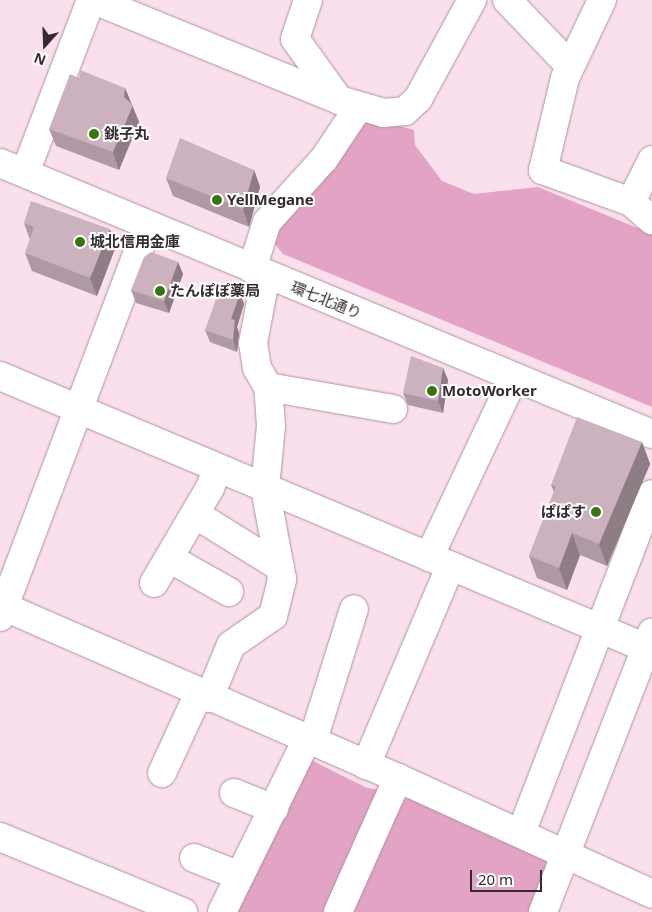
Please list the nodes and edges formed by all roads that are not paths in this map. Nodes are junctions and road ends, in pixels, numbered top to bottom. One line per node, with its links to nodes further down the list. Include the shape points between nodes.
1 (92, 0): 7 (street); 10 (street)
2 (308, 0): 7 (street, via 295,39)
3 (472, 0): 7 (street, via 418,99 405,111 384,112)
4 (507, 0): 6 (street)
5 (602, 0): 6 (street)
6 (570, 66): 11 (street, via 543,170)
7 (348, 104): 14 (street, via 324,159 267,222)
8 (652, 160): 11 (street)
9 (0, 163): 10 (street, 環七北通り)
10 (25, 173): 13 (street, 環七北通り)
11 (631, 202): 12 (street)
12 (652, 220)
13 (148, 226): 14 (street, 環七北通り); 18 (street)
14 (259, 272): 16 (street, 環七北通り); 17 (street, via 252,343 257,368)
15 (0, 376): 18 (street)
16 (514, 377): 20 (street, 環七北通り); 26 (street)
17 (268, 387): 19 (street); 22 (street, via 271,426)
18 (76, 409): 21 (street); 30 (street)
19 (393, 409)
20 (652, 434)
21 (217, 469): 22 (street); 24 (street)
22 (265, 488): 26 (street); 27 (street)
23 (652, 494): 32 (street)
24 (195, 514): 25 (street); 27 (street)
25 (169, 558): 28 (street); 29 (street)
26 (440, 562): 32 (street); 37 (street)
27 (280, 567): 35 (street, via 282,580 273,616 231,646)
28 (154, 583)
29 (229, 592)
30 (1, 609): 35 (street)
31 (354, 609): 36 (street)
32 (601, 628): 33 (street); 42 (street)
33 (649, 641): 34 (street)
34 (643, 685): 44 (street)
35 (204, 695): 36 (street); 38 (street)
36 (309, 742): 37 (street); 41 (street)
37 (366, 765): 39 (street)
38 (162, 773)
39 (398, 778): 42 (street); 50 (street)
40 (234, 793): 41 (street)
41 (274, 809): 46 (street)
42 (521, 833): 44 (street)
43 (0, 837): 48 (street)
44 (566, 855): 47 (street); 51 (street)
45 (194, 858): 46 (street)
46 (240, 876): 49 (street)
47 (652, 894)
48 (183, 912)
49 (222, 912)
50 (338, 912)
51 (543, 912)

